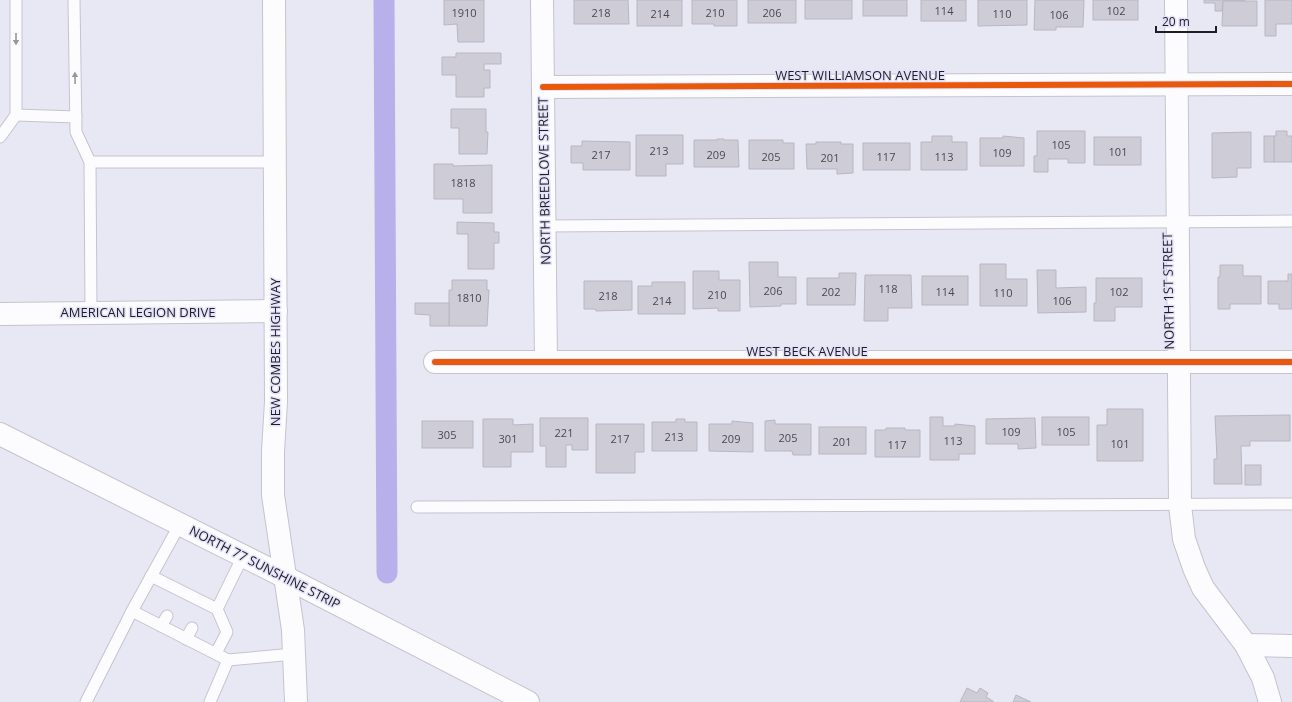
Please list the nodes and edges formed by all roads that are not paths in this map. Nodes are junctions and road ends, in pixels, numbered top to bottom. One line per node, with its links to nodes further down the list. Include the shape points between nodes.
1 (16, 0): 9 (lane, one-way to 9)
2 (74, 0): 10 (lane, one-way to 2)
3 (274, 0): 13 (street, NEW COMBES HIGHWAY)
4 (542, 0): 8 (street, NORTH BREEDLOVE STREET)
5 (1176, 0): 6 (street, NORTH 1ST STREET)
6 (1177, 84): 7 (street, WEST WILLIAMSON AVENUE); 8 (street, WEST WILLIAMSON AVENUE); 15 (street, NORTH 1ST STREET)
7 (1292, 84)
8 (543, 87): 16 (street, NORTH BREEDLOVE STREET)
9 (16, 115): 10 (lane); 11 (lane)
10 (76, 117): 12 (lane, via 76,132)
11 (0, 137)
12 (90, 162): 13 (lane); 18 (lane)
13 (275, 162): 17 (street, NEW COMBES HIGHWAY)
14 (1292, 221): 15 (lane)
15 (1178, 222): 16 (lane); 22 (street, NORTH 1ST STREET)
16 (545, 226): 20 (street, NORTH BREEDLOVE STREET)
17 (276, 311): 18 (street, AMERICAN LEGION DRIVE); 31 (street, NEW COMBES HIGHWAY, via 273,495)
18 (91, 312): 19 (street, AMERICAN LEGION DRIVE)
19 (0, 314)
20 (546, 361): 21 (street, WEST BECK AVENUE); 22 (street, WEST BECK AVENUE)
21 (435, 362)
22 (1180, 362): 23 (street, WEST BECK AVENUE); 26 (street, NORTH 1ST STREET)
23 (1292, 362)
24 (0, 434): 28 (street, NORTH 77 SUNSHINE STRIP)
25 (1292, 504): 26 (lane)
26 (1180, 505): 27 (lane); 38 (street, NORTH 1ST STREET, via 1184,539 1203,588)
27 (416, 507)
28 (180, 524): 29 (street, NORTH 77 SUNSHINE STRIP); 30 (lane)
29 (243, 556): 31 (street, NORTH 77 SUNSHINE STRIP); 32 (lane)
30 (151, 576): 32 (lane, via 179,595 203,606); 33 (lane)
31 (285, 576): 41 (street, NEW COMBES HIGHWAY); 46 (street, NORTH 77 SUNSHINE STRIP)
32 (217, 609): 40 (lane, via 227,632)
33 (132, 611): 35 (lane); 43 (lane)
34 (167, 616): 35 (lane)
35 (161, 626): 37 (lane)
36 (192, 628): 37 (lane)
37 (186, 639): 40 (lane)
38 (1246, 645): 39 (street); 47 (street, NORTH 1ST STREET, via 1263,678)
39 (1292, 646)
40 (216, 653): 42 (lane)
41 (294, 654): 42 (lane); 45 (street, NEW COMBES HIGHWAY)
42 (228, 660): 44 (lane)
43 (86, 702)
44 (210, 702)
45 (296, 702)
46 (528, 702)
47 (1270, 702)

